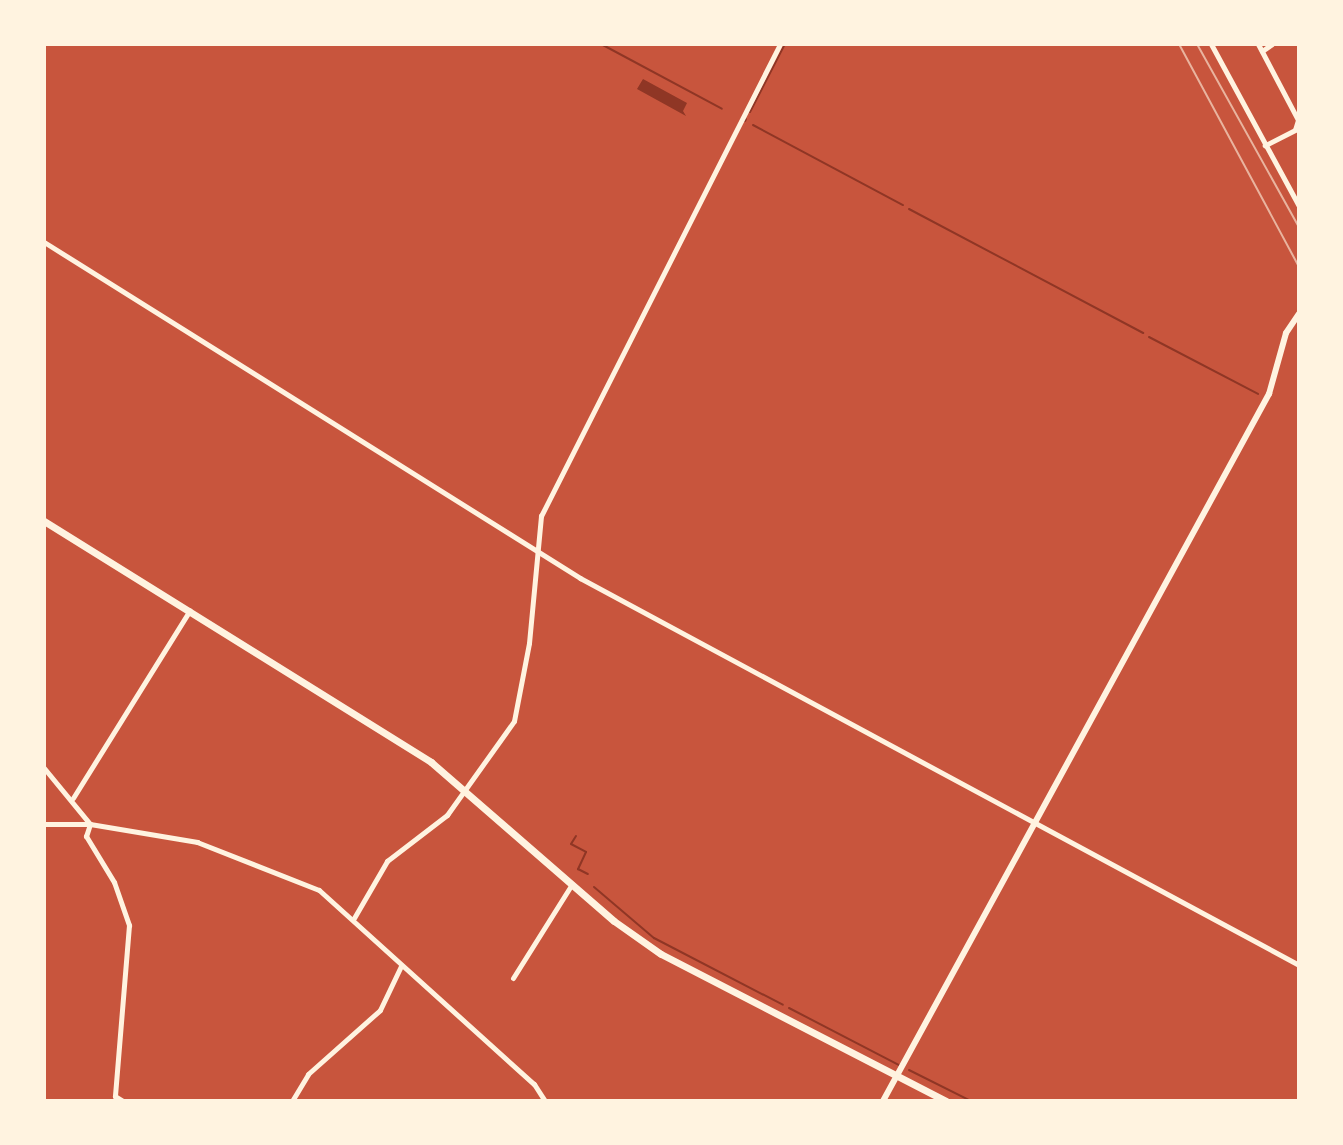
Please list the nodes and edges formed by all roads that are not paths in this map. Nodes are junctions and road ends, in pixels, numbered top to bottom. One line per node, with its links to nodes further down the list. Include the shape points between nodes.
1 (780, 44): 11 (street, via 551,495 541,516)
2 (1211, 44): 6 (street)
3 (1258, 44): 5 (street)
4 (1272, 44): 5 (street)
5 (1262, 51): 6 (street, via 1298,120 1295,130)
6 (1265, 145): 7 (street)
7 (1299, 206)
8 (44, 242): 11 (street)
9 (1299, 314): 18 (street, via 1286,333 1269,394)
10 (44, 521): 12 (main road)
11 (537, 547): 14 (street, via 529,643 514,721); 18 (street, via 666,625)
12 (190, 610): 14 (main road, via 393,736); 15 (street)
13 (44, 768): 15 (street)
14 (465, 790): 19 (main road); 20 (street, via 447,815 387,861)
15 (73, 798): 17 (street)
16 (44, 824): 17 (street)
17 (90, 824): 20 (street, via 227,850 319,890); 25 (street, via 86,836 114,882 129,925)
18 (1037, 824): 21 (street); 24 (street)
19 (572, 884): 23 (street); 24 (main road, via 661,954)
20 (354, 918): 22 (street)
21 (1299, 965)
22 (401, 966): 27 (street, via 380,1010 308,1074); 28 (street, via 534,1084)
23 (513, 978)
24 (898, 1077): 29 (street); 30 (main road)
25 (114, 1098): 26 (street)
26 (123, 1101)
27 (292, 1101)
28 (545, 1101)
29 (883, 1101)
30 (946, 1101)

